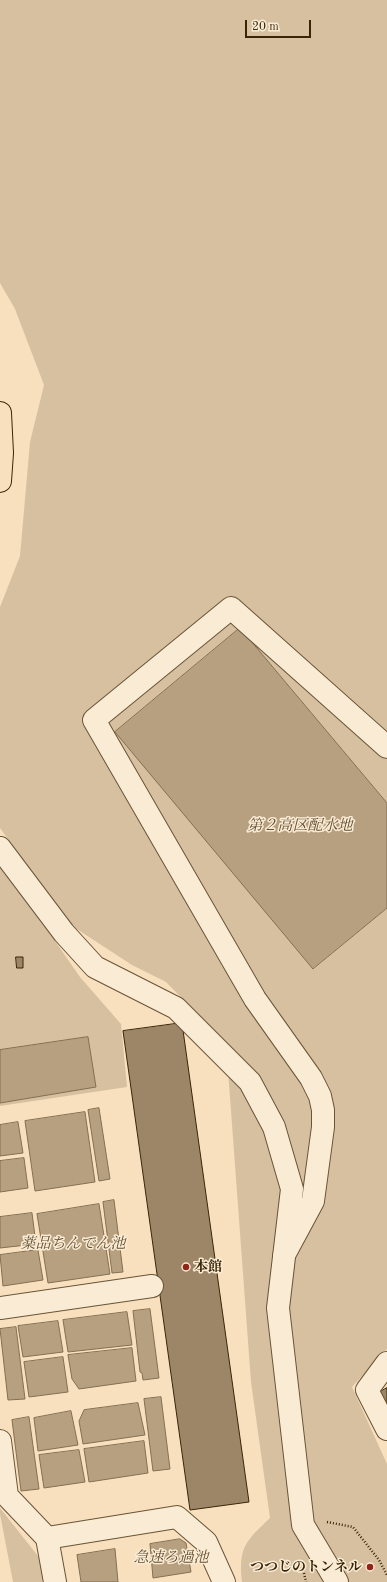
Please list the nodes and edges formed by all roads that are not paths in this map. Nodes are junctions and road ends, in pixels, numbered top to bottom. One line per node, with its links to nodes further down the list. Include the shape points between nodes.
1 (0, 413): 2 (main road)
2 (0, 481)
3 (387, 747): 5 (lane, via 231,608 94,720 255,999 311,1078 320,1096 323,1127 313,1201)
4 (0, 848): 5 (lane, via 64,933 95,967 176,1008 250,1082 274,1127 292,1189)
5 (284, 1255): 14 (lane, via 278,1308 303,1525)
6 (152, 1286): 7 (lane)
7 (0, 1308)
8 (387, 1363): 9 (lane, via 367,1390)
9 (387, 1429)
10 (0, 1441): 11 (lane, via 7,1496)
11 (47, 1538): 12 (lane); 13 (lane, via 177,1518 206,1542)
12 (55, 1582)
13 (224, 1582)
14 (337, 1582)

